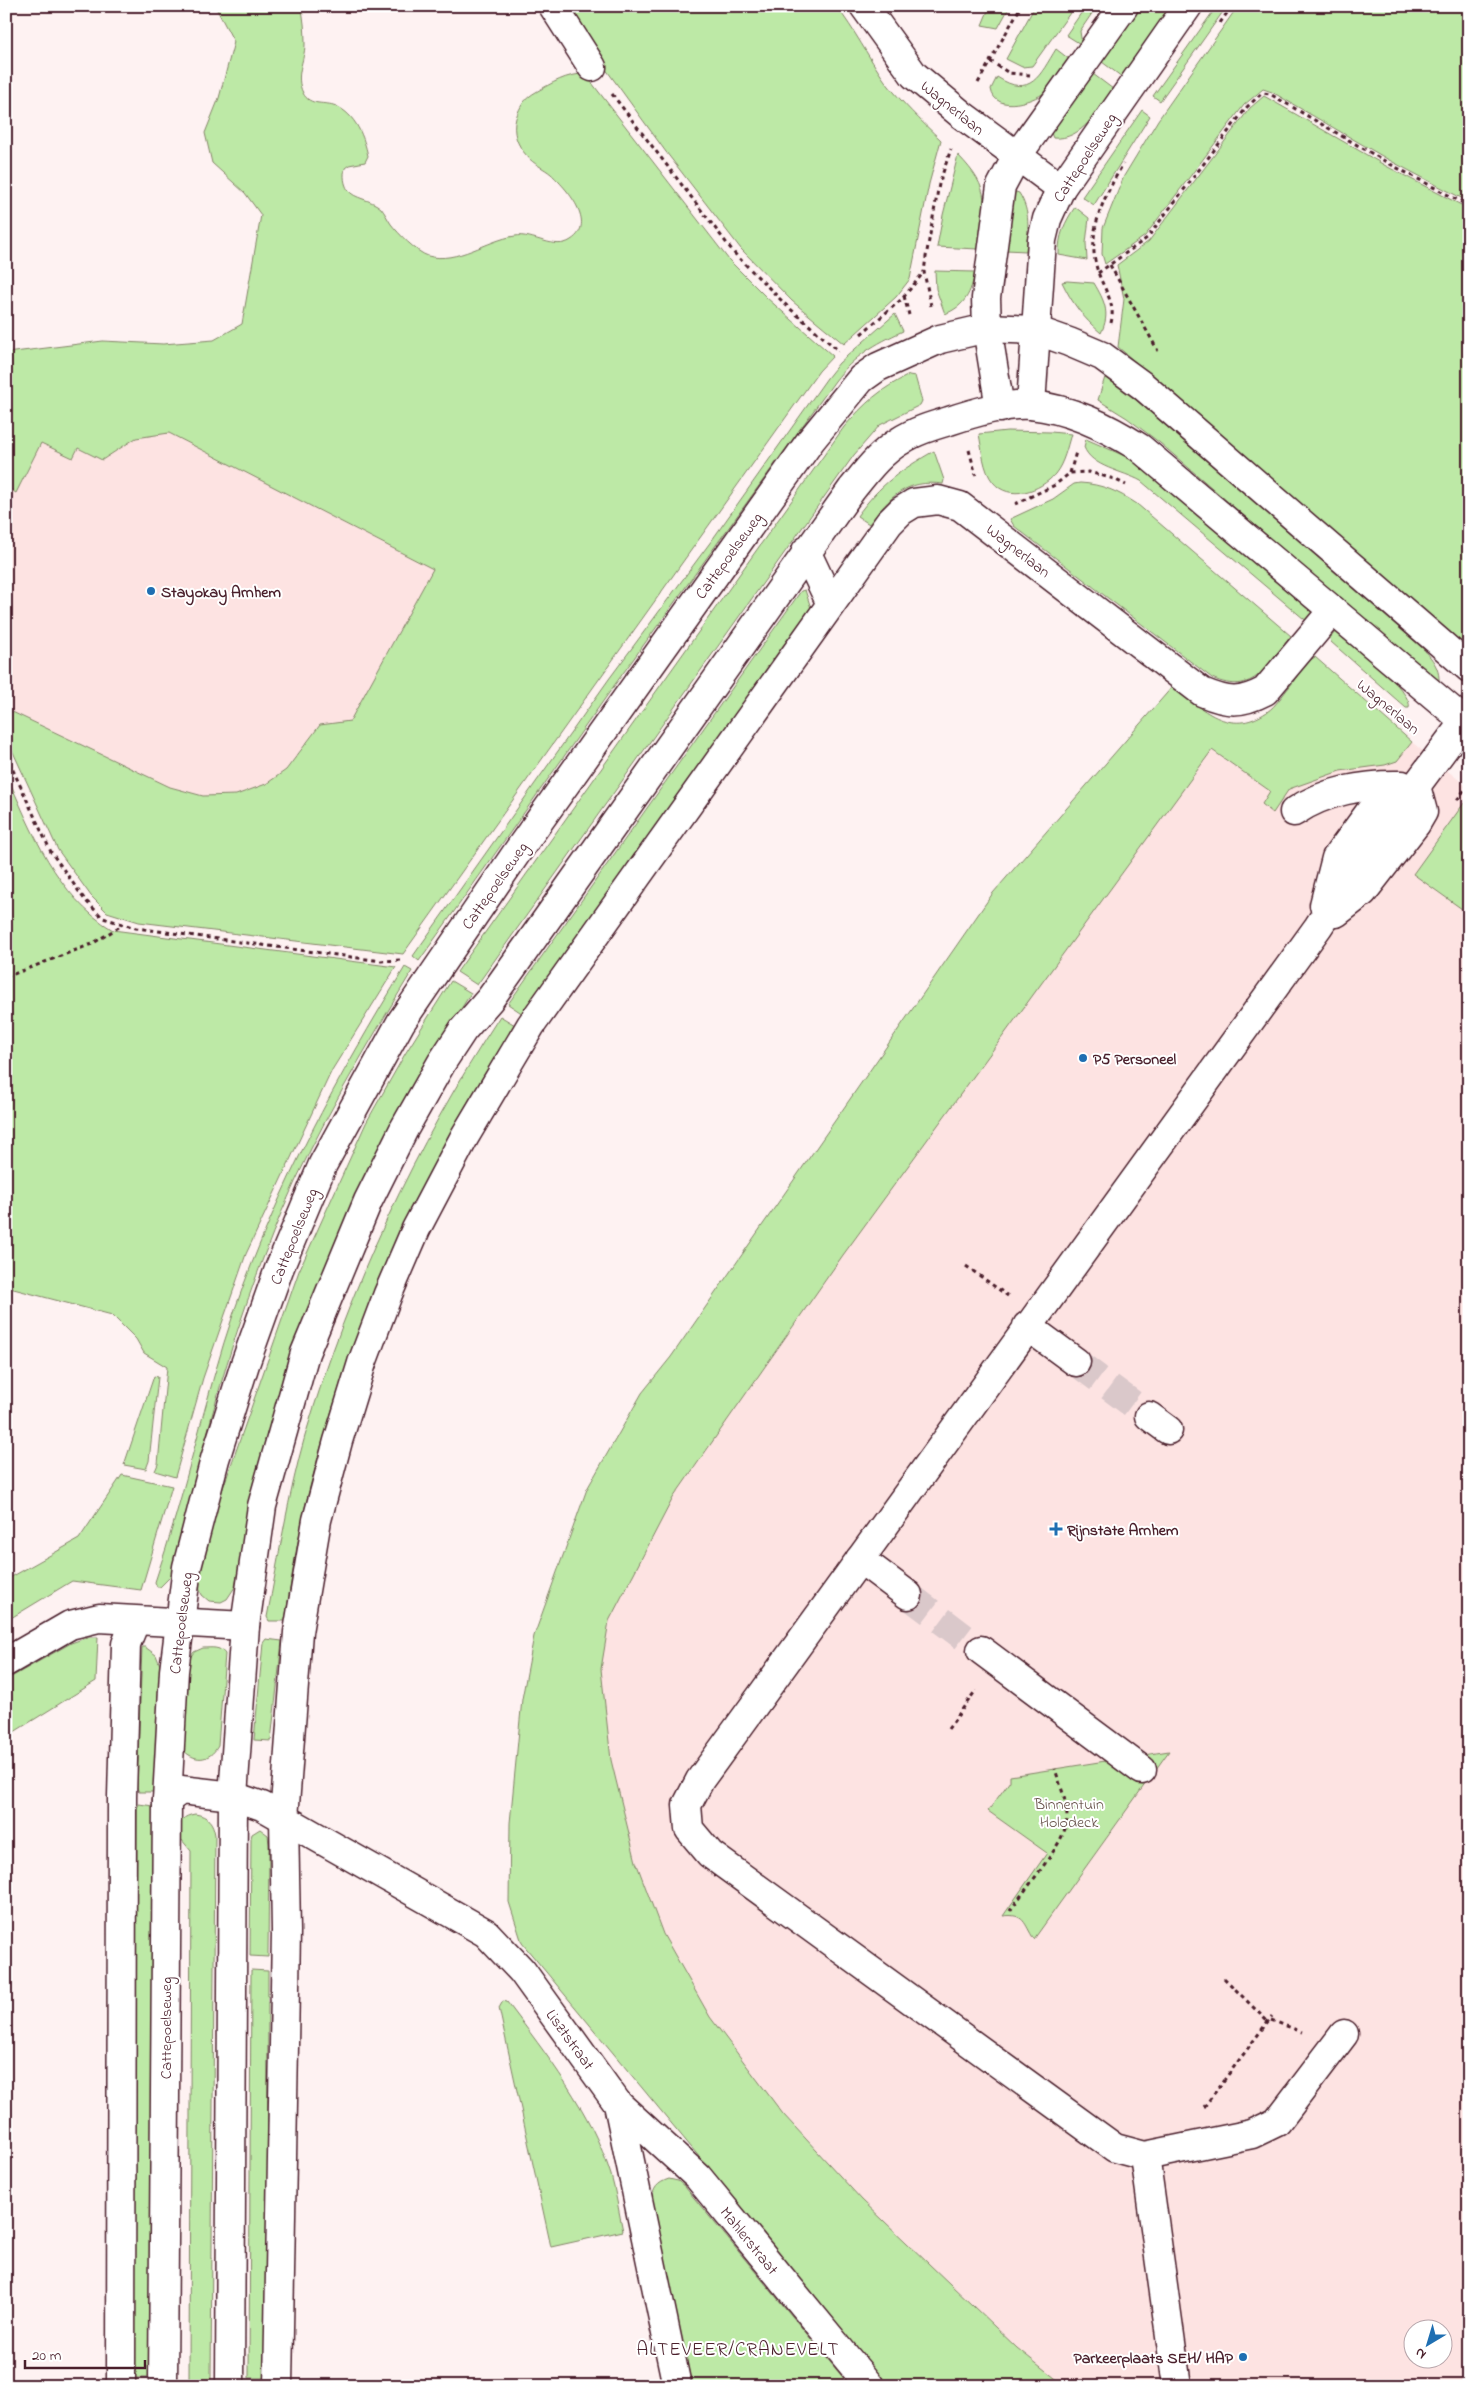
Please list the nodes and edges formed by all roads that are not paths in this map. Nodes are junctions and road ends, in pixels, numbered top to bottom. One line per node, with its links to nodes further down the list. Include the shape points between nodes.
1 (553, 6): 5 (street)
2 (864, 6): 6 (street, Wagnerlaan, via 914,74)
3 (1124, 6): 6 (street)
4 (1188, 6): 7 (street, Cattepoelseweg)
5 (592, 67)
6 (1017, 156): 7 (street, Wagnerlaan); 8 (street, via 1001,186 986,298)
7 (1061, 188): 9 (street, Cattepoelseweg, via 1047,219 1042,240)
8 (987, 328): 9 (street, Cattepoelseweg); 11 (street); 24 (street, Cattepoelseweg, via 940,339 898,356 861,379 836,407 522,845 401,1022 322,1164 279,1269 215,1458 187,1567)
9 (1035, 330): 10 (street, Cattepoelseweg); 15 (street, via 1102,356 1143,386)
10 (1031, 405): 11 (street); 14 (street, via 1085,418 1113,430 1140,448)
11 (1000, 408): 12 (street, via 920,430 899,441 852,489)
12 (806, 552): 13 (street); 25 (street, via 490,999 464,1030 404,1129 368,1201 305,1352 262,1506)
13 (830, 602): 14 (street, Wagnerlaan, via 901,511 914,503 938,500 960,506 976,516 1202,692 1220,700 1234,702 1265,691); 31 (street, via 531,1025 465,1136 416,1229 362,1363 317,1520 298,1632)
14 (1333, 610): 16 (street)
15 (1469, 668)
16 (1467, 720): 17 (street)
17 (1416, 786): 18 (street, via 1379,784 1336,793 1307,803); 19 (street, via 1369,849 1318,927)
18 (1294, 812)
19 (1027, 1326): 20 (street); 21 (street)
20 (1076, 1362)
21 (860, 1559): 22 (street); 34 (street, via 700,1780 687,1805 689,1829 710,1854 1116,2148)
22 (908, 1595)
23 (135, 1622): 24 (street); 27 (street, via 100,1618 70,1625); 35 (street, via 126,1644 122,1796)
24 (180, 1622): 25 (street); 30 (street, Cattepoelseweg)
25 (245, 1626): 29 (street)
26 (989, 1656): 28 (street)
27 (6, 1662)
28 (1142, 1770)
29 (233, 1796): 30 (street, via 180,1790); 31 (street); 37 (street)
30 (167, 1800): 36 (street, Cattepoelseweg)
31 (284, 1818): 33 (street, Lisztstraat, via 486,1934 522,1971); 38 (street, via 286,1931)
32 (1344, 2034): 34 (street, via 1277,2122 1252,2134)
33 (618, 2104): 39 (street, Lisztstraat); 40 (street, Mahlerstraat, via 698,2177)
34 (1158, 2154): 41 (street)
35 (121, 2386)
36 (163, 2386)
37 (230, 2386)
38 (278, 2386)
39 (677, 2386)
40 (870, 2386)
41 (1177, 2386)

